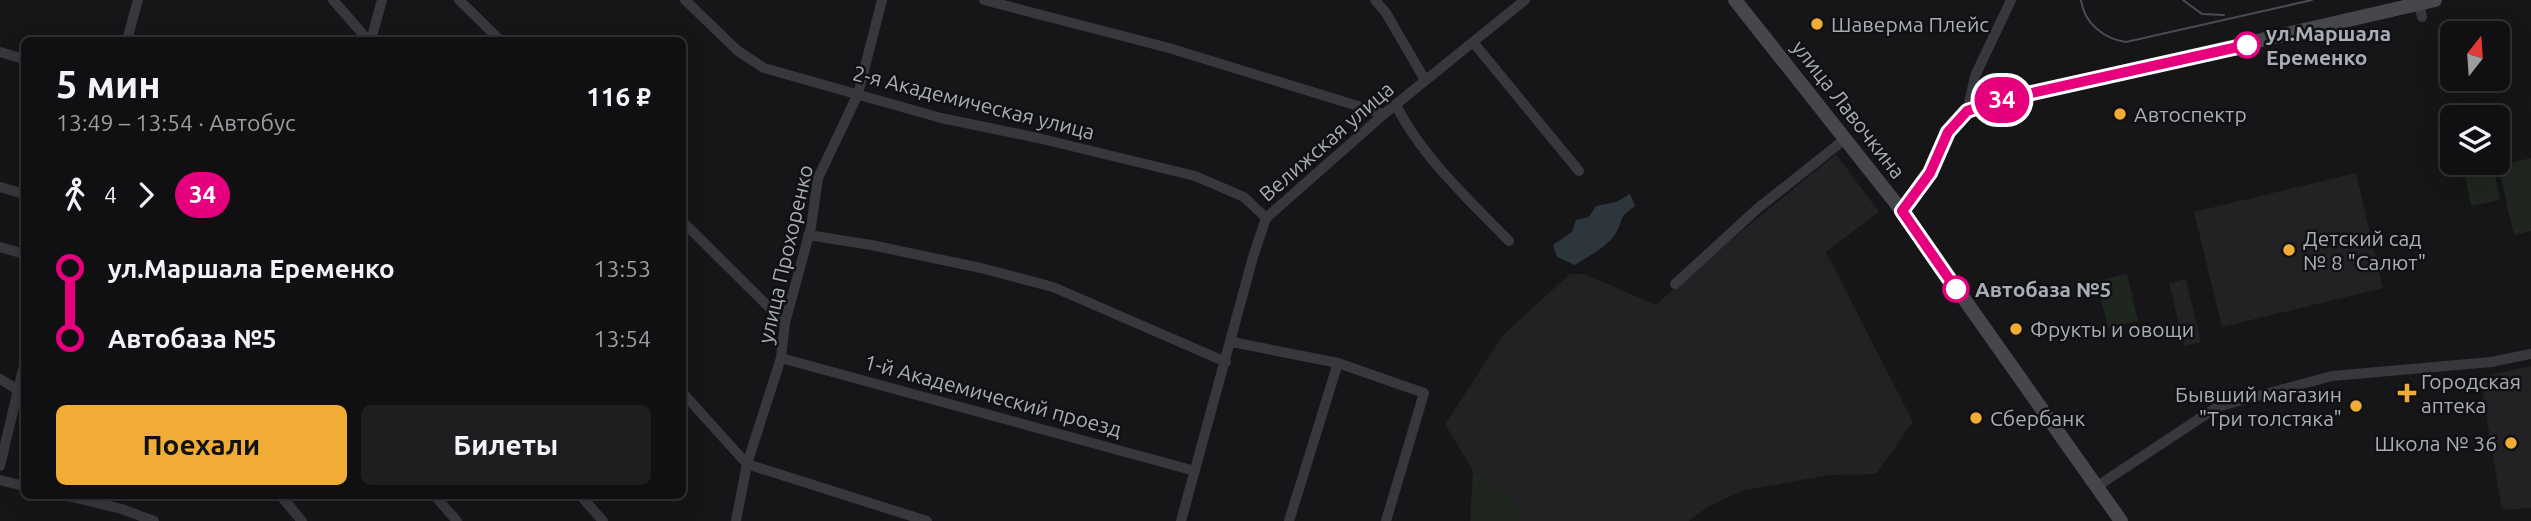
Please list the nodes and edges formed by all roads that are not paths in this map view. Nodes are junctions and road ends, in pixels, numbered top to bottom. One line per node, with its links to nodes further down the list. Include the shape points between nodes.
1 (138, 0): 13 (street)
2 (333, 0): 14 (street)
3 (382, 0): 15 (street)
4 (460, 0): 16 (street)
5 (685, 0): 21 (street, 2-я Академическая улица, via 738,51 764,68)
6 (882, 0): 21 (street, улица Прохоренко)
7 (984, 0): 24 (street, via 1169,48)
8 (1375, 0): 20 (street)
9 (1525, 0): 17 (street, Велижская улица)
10 (1735, 0): 25 (main road, улица Лавочкина)
11 (2011, 0): 23 (street, via 1975,76)
12 (2435, 0): 23 (main road, via 2421,10)
13 (128, 37)
14 (367, 37)
15 (371, 37)
16 (497, 37)
17 (1473, 42): 20 (street, Велижская улица); 26 (street)
18 (0, 52): 19 (street)
19 (21, 57)
20 (1425, 80): 22 (street, Велижская улица)
21 (858, 94): 30 (street, 2-я Академическая улица, via 940,118 1195,176 1244,197); 32 (street, улица Прохоренко, via 818,178)
22 (1396, 105): 24 (street, Велижская улица); 33 (street, via 1450,179)
23 (1967, 111): 29 (main road, via 1948,132 1930,173)
24 (1384, 114): 30 (street, Велижская улица)
25 (1845, 139): 29 (main road, улица Лавочкина); 36 (street, via 1757,209)
26 (1579, 171)
27 (0, 187): 28 (street)
28 (21, 193)
29 (1902, 211): 52 (main road, улица Лавочкина)
30 (1266, 218): 38 (street, Велижская улица)
31 (686, 225): 37 (street)
32 (808, 235): 37 (street, улица Прохоренко); 41 (street, via 981,268 1053,287)
33 (1509, 241)
34 (0, 247): 35 (street)
35 (21, 253)
36 (1675, 284)
37 (785, 323): 40 (street, улица Прохоренко)
38 (1232, 342): 41 (street, Велижская улица); 42 (street)
39 (2531, 354): 52 (street, via 2491,362 2332,376 2217,407)
40 (781, 358): 47 (street, улица Прохоренко); 49 (street, 1-й Академический проезд)
41 (1226, 362): 49 (street, Велижская улица)
42 (1338, 363): 64 (street); 65 (street, via 1424,393)
43 (21, 378): 45 (street)
44 (0, 379): 45 (street)
45 (18, 390): 48 (street)
46 (686, 396): 47 (street)
47 (747, 464): 61 (street, улица Прохоренко); 62 (street)
48 (0, 466)
49 (1195, 471): 63 (street, Велижская улица)
50 (0, 480): 51 (street)
51 (21, 485)
52 (2096, 486): 66 (main road, улица Лавочкина)
53 (81, 499): 57 (street)
54 (283, 499): 58 (street)
55 (438, 499): 59 (street)
56 (584, 499): 60 (street)
57 (154, 521)
58 (302, 521)
59 (457, 521)
60 (603, 521)
61 (736, 521)
62 (927, 521)
63 (1181, 521)
64 (1289, 521)
65 (1386, 521)
66 (2121, 521)

